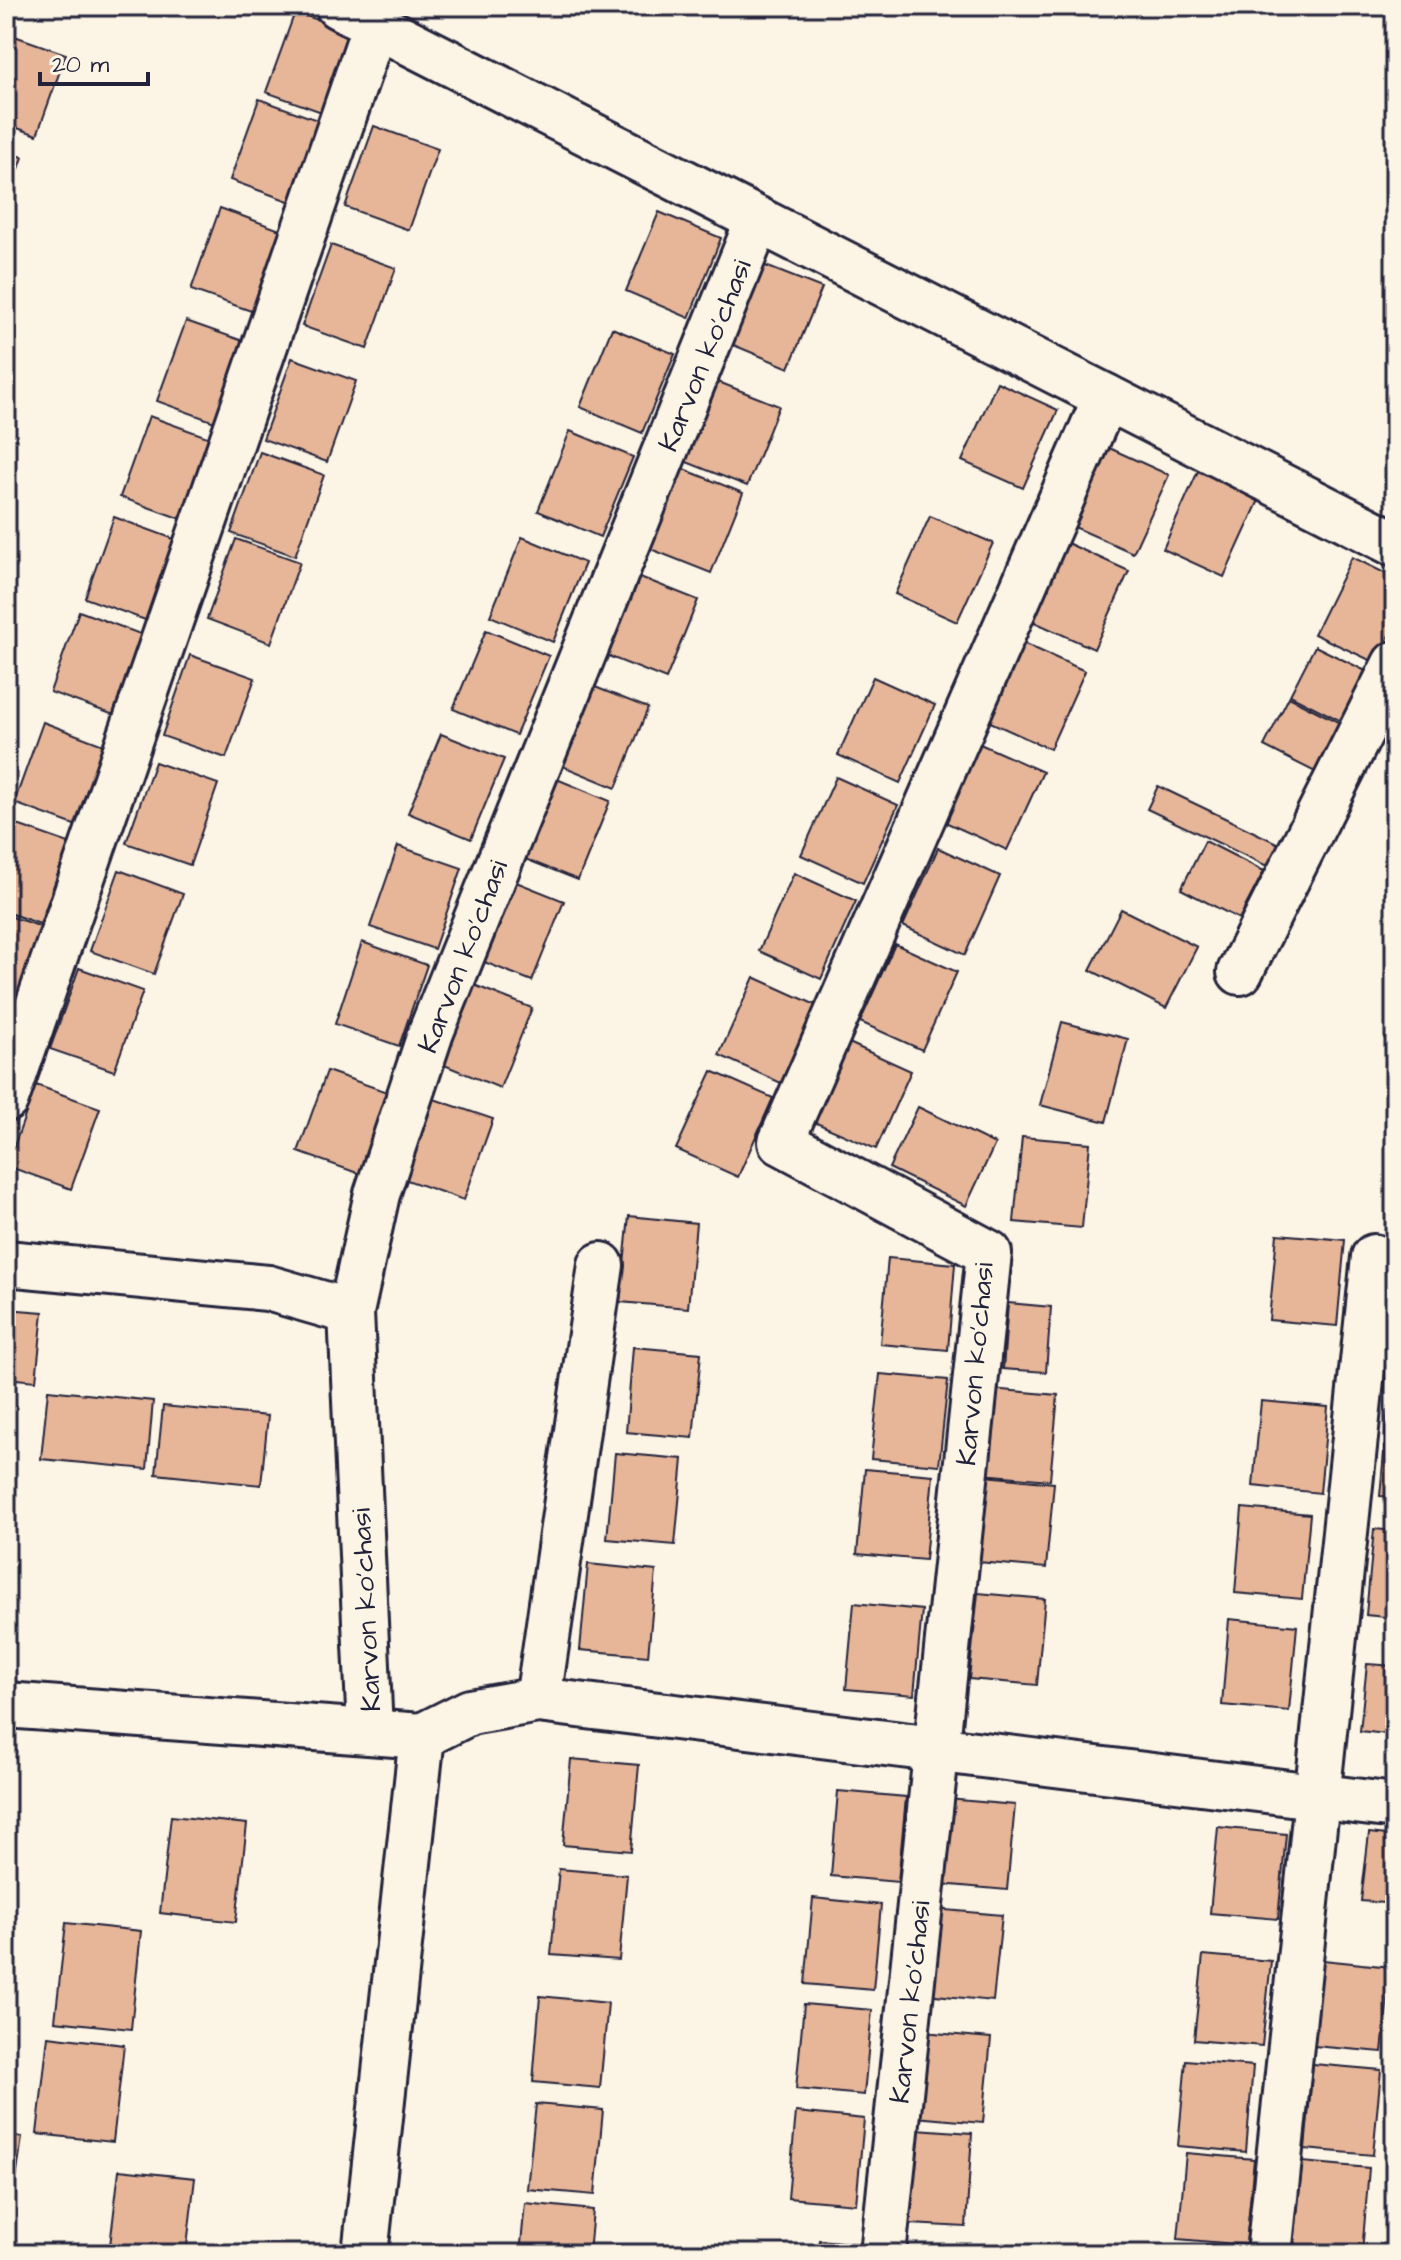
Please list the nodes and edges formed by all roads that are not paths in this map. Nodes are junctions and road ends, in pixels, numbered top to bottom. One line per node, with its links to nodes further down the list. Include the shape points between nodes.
1 (357, 15): 2 (street); 7 (street)
2 (758, 220): 3 (street); 11 (street, Karvon ko'chasi, via 431,1032 377,1194)
3 (1106, 397): 4 (street); 16 (street, Karvon ko'chasi, via 781,1142 989,1253)
4 (1395, 544)
5 (1395, 664): 6 (street)
6 (1240, 972)
7 (6, 1099)
8 (1374, 1257): 17 (street)
9 (6, 1263): 11 (street, via 268,1288)
10 (601, 1265): 12 (street)
11 (351, 1312): 14 (street, Karvon ko'chasi)
12 (538, 1700): 15 (street, via 470,1712); 16 (street)
13 (6, 1705): 14 (street, Karvon ko'chasi)
14 (370, 1732): 15 (street, Karvon ko'chasi)
15 (422, 1736): 19 (street)
16 (934, 1750): 17 (street); 20 (street, Karvon ko'chasi)
17 (1318, 1798): 18 (street); 21 (street)
18 (1395, 1806)
19 (365, 2254)
20 (883, 2254)
21 (1269, 2254)

